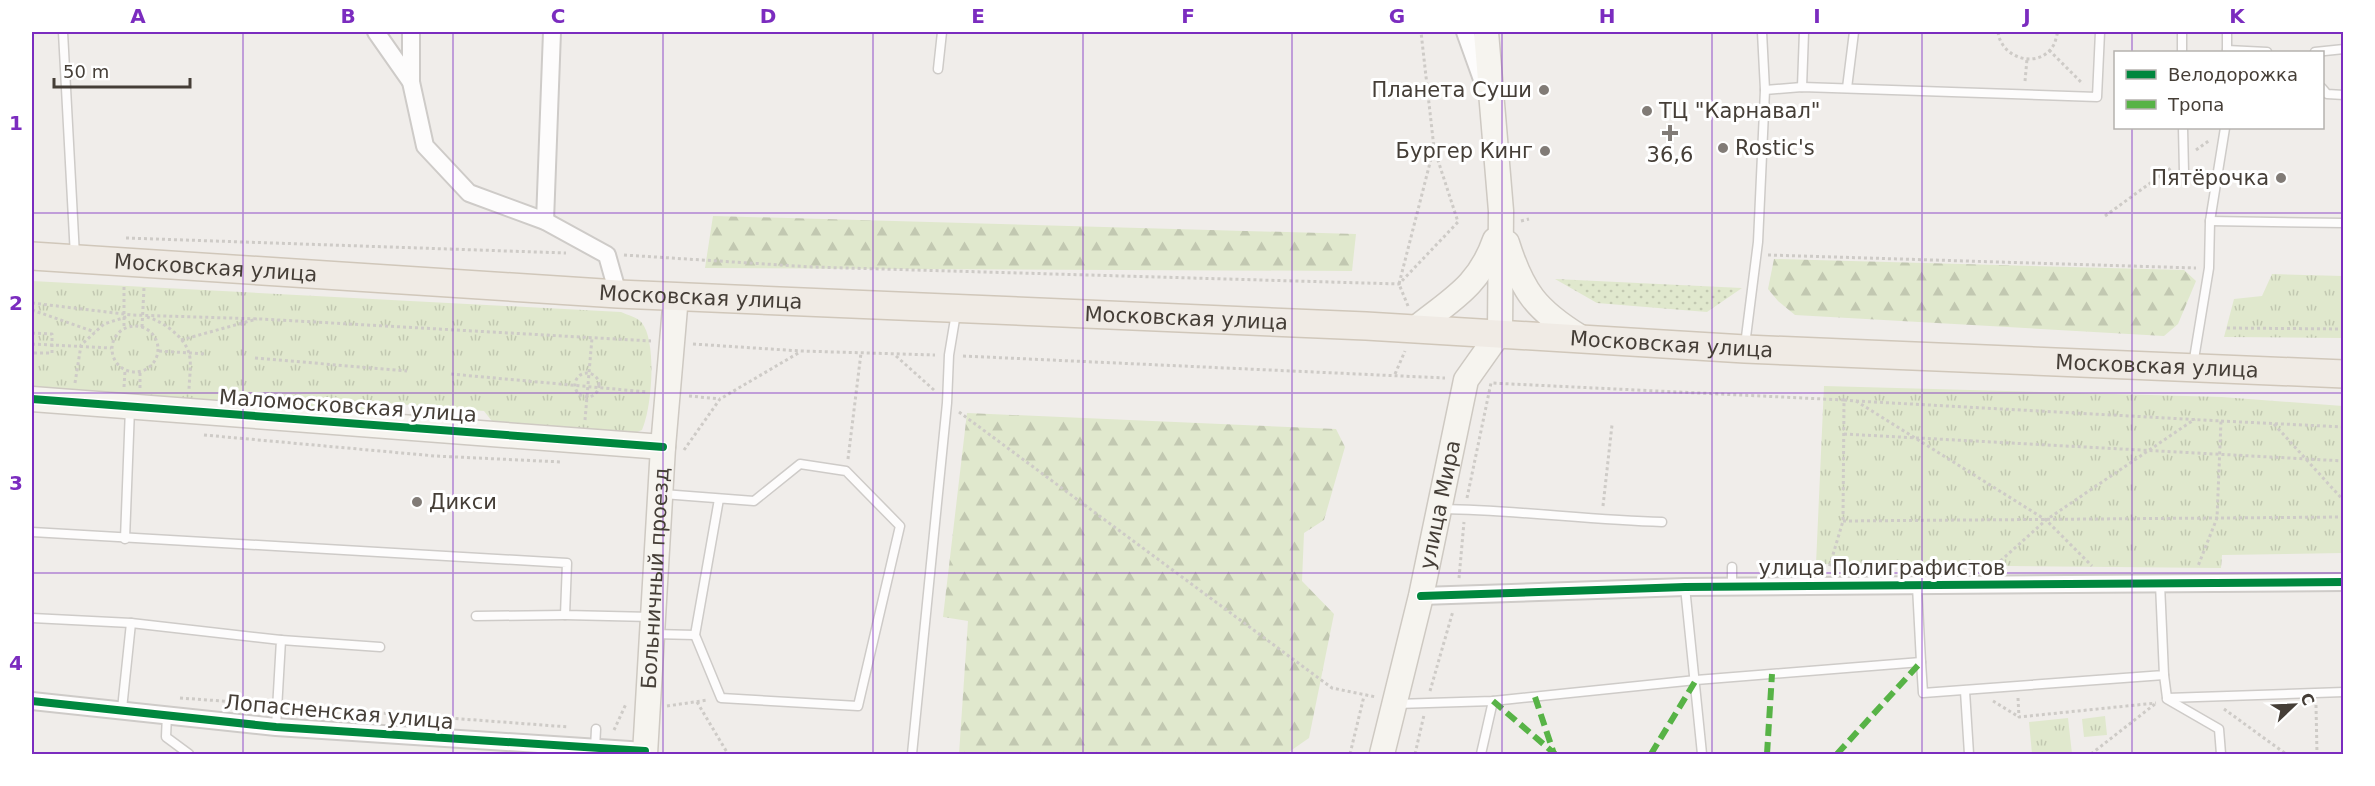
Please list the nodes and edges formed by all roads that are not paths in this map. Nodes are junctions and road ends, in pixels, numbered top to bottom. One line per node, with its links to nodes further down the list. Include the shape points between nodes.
1 (63, 32): 35 (lane)
2 (376, 32): 20 (street)
3 (411, 32): 20 (street)
4 (552, 32): 30 (street)
5 (942, 32): 19 (lane)
6 (1465, 32): 26 (street)
7 (1486, 32): 26 (street)
8 (1494, 32): 26 (street)
9 (1762, 32): 23 (lane)
10 (1804, 32): 21 (lane)
11 (1854, 32): 22 (lane)
12 (2100, 32): 22 (lane, via 2097,97)
13 (2182, 32): 16 (lane)
14 (2228, 32): 17 (lane)
15 (2343, 49): 18 (lane)
16 (2182, 51)
17 (2227, 51)
18 (2324, 51)
19 (938, 69)
20 (411, 82): 30 (street, via 425,146 469,192)
21 (1802, 87): 22 (lane); 23 (lane)
22 (1847, 88)
23 (1765, 90): 42 (lane, via 1758,242)
24 (2324, 90): 25 (lane)
25 (2343, 95)
26 (1491, 106): 33 (street)
27 (2183, 129): 29 (lane)
28 (2224, 129): 31 (lane)
29 (2184, 172)
30 (545, 221): 36 (street, via 607,255)
31 (2210, 221): 32 (lane); 43 (lane, via 2209,268)
32 (2343, 223)
33 (1501, 224): 39 (street, via 1487,265 1468,288); 40 (street); 41 (street, via 1529,294 1549,318)
34 (32, 256): 35 (main road, Московская улица)
35 (75, 258): 36 (main road, Московская улица)
36 (618, 294): 37 (main road, Московская улица)
37 (676, 296): 38 (main road, Московская улица); 47 (street, Больничный проезд, via 667,394)
38 (957, 308): 39 (main road, Московская улица); 85 (lane, via 949,355)
39 (1416, 328): 40 (main road, Московская улица)
40 (1500, 332): 41 (main road, Московская улица); 50 (street, улица Мира, via 1466,380)
41 (1580, 337): 42 (main road, Московская улица)
42 (1745, 349): 43 (main road, Московская улица)
43 (2193, 367): 44 (main road, Московская улица)
44 (2343, 374)
45 (32, 399): 46 (street, Маломосковская улица)
46 (130, 407): 47 (street, Маломосковская улица); 53 (lane)
47 (672, 451): 48 (street, Больничный проезд)
48 (660, 494): 49 (lane); 65 (street, Больничный проезд)
49 (719, 499): 66 (lane); 66 (lane, via 754,501 800,464 846,471 900,526 858,706 721,698)
50 (1439, 509): 51 (lane); 60 (street, улица Мира)
51 (1662, 522)
52 (32, 532): 53 (lane)
53 (125, 539): 61 (lane, via 567,563)
54 (1732, 567): 59 (lane)
55 (2343, 582): 56 (street, улица Полиграфистов)
56 (2160, 584): 57 (street, улица Полиграфистов); 70 (lane)
57 (1917, 586): 59 (street, улица Полиграфистов); 69 (lane)
58 (1685, 587): 59 (street, улица Полиграфистов); 60 (street, улица Полиграфистов); 71 (lane)
59 (1732, 587)
60 (1421, 596): 77 (street, улица Мира)
61 (565, 615): 62 (lane); 65 (lane)
62 (476, 616)
63 (32, 618): 64 (lane)
64 (130, 623): 67 (lane); 78 (lane)
65 (652, 626): 66 (lane); 83 (street, Больничный проезд)
66 (695, 635)
67 (281, 640): 68 (lane); 80 (lane)
68 (380, 647)
69 (1921, 662): 71 (lane); 72 (lane, via 1923,693)
70 (2164, 675): 72 (lane); 74 (lane)
71 (1696, 680): 76 (lane); 88 (lane)
72 (1969, 690): 89 (lane)
73 (2343, 692): 74 (lane)
74 (2167, 698): 90 (lane, via 2219,729)
75 (32, 701): 78 (street, Лопасненская улица)
76 (1494, 701): 77 (lane); 87 (lane)
77 (1393, 705): 86 (street, улица Мира)
78 (122, 709): 79 (street, Лопасненская улица)
79 (168, 714): 80 (street, Лопасненская улица); 84 (lane, via 166,737)
80 (276, 727): 82 (street, Лопасненская улица)
81 (596, 729): 82 (lane)
82 (594, 752): 83 (street, Лопасненская улица)
83 (645, 753)
84 (189, 754)
85 (912, 754)
86 (1382, 754)
87 (1481, 754)
88 (1702, 754)
89 (1969, 754)
90 (2221, 754)

